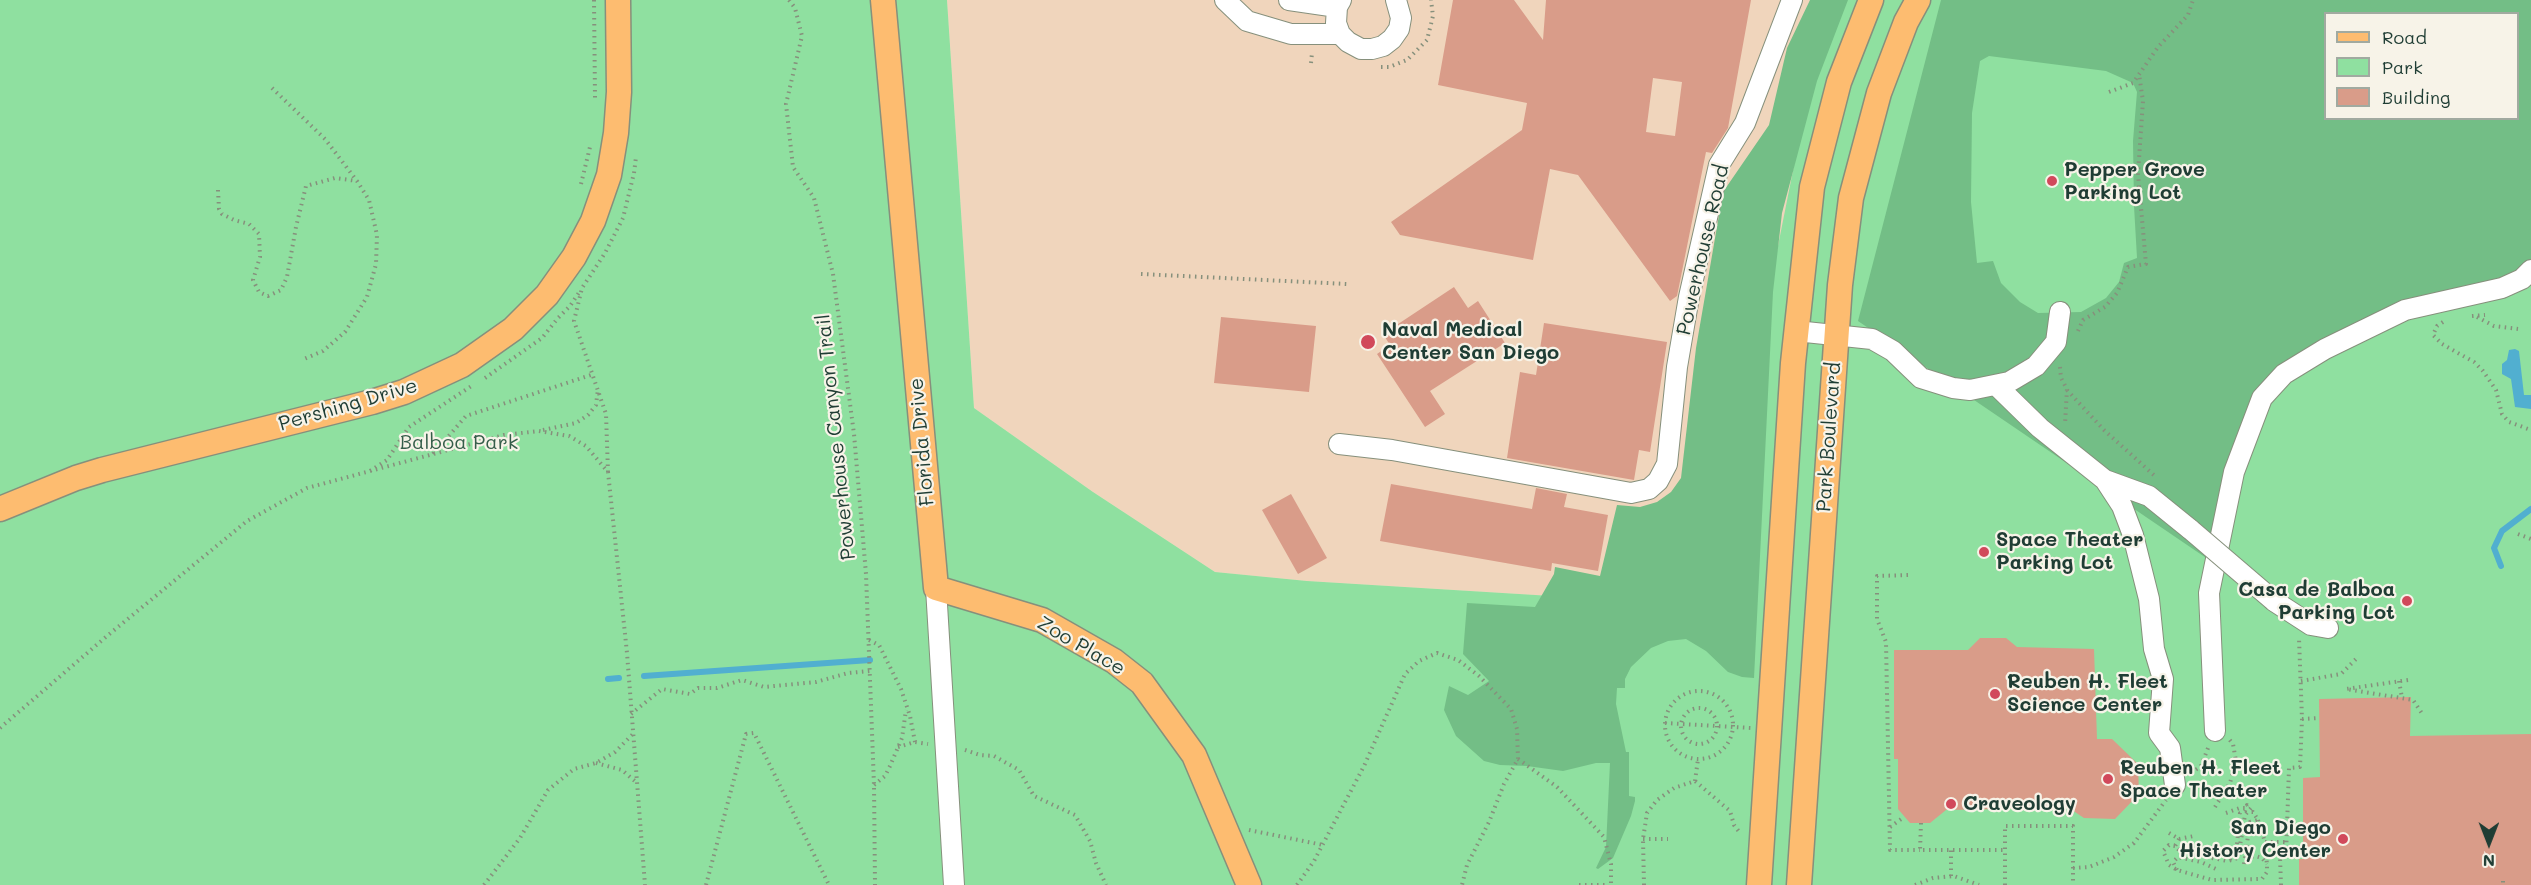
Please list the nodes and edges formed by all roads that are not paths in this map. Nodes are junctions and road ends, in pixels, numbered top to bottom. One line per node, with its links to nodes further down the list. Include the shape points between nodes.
1 (618, 0): 18 (main road, Pershing Drive, via 619,92 606,183 593,221 563,274 513,329 462,365 404,392 102,470)
2 (883, 0): 19 (main road, Florida Drive)
3 (1225, 0): 10 (street, via 1248,21 1290,33)
4 (1289, 0): 9 (street)
5 (1396, 0): 10 (street, via 1401,18 1399,29 1383,46 1361,49)
6 (1792, 0): 16 (street, Powerhouse Road, via 1745,123 1719,165 1689,297 1667,464 1658,481 1649,489 1631,493)
7 (1871, 0): 13 (main road, Park Boulevard, via 1839,82 1812,188)
8 (1918, 0): 14 (main road, Park Boulevard, via 1879,93 1851,198)
9 (1339, 4): 10 (street, via 1336,23)
10 (1340, 34)
11 (2531, 270): 21 (street, via 2502,288 2405,310 2284,374 2262,398 2234,472 2209,593)
12 (2060, 312): 15 (street, via 2056,342 2045,358 2026,374)
13 (1796, 331): 14 (street); 25 (main road, Park Boulevard)
14 (1837, 334): 15 (street, via 1880,342 1929,382 1970,390); 26 (main road, Park Boulevard)
15 (1997, 386): 17 (street, via 2040,428)
16 (1339, 444)
17 (2105, 480): 20 (street, bridge, via 2150,496 2274,601 2311,625); 22 (street, via 2122,506 2133,535 2149,599 2154,649 2163,679 2159,733 2170,748)
18 (0, 509)
19 (936, 588): 23 (street, Florida Drive); 24 (main road, Zoo Place, via 1042,620 1114,661 1142,682 1194,755)
20 (2328, 628)
21 (2215, 731)
22 (2175, 785)
23 (954, 885)
24 (1249, 885)
25 (1759, 885)
26 (1799, 885)

